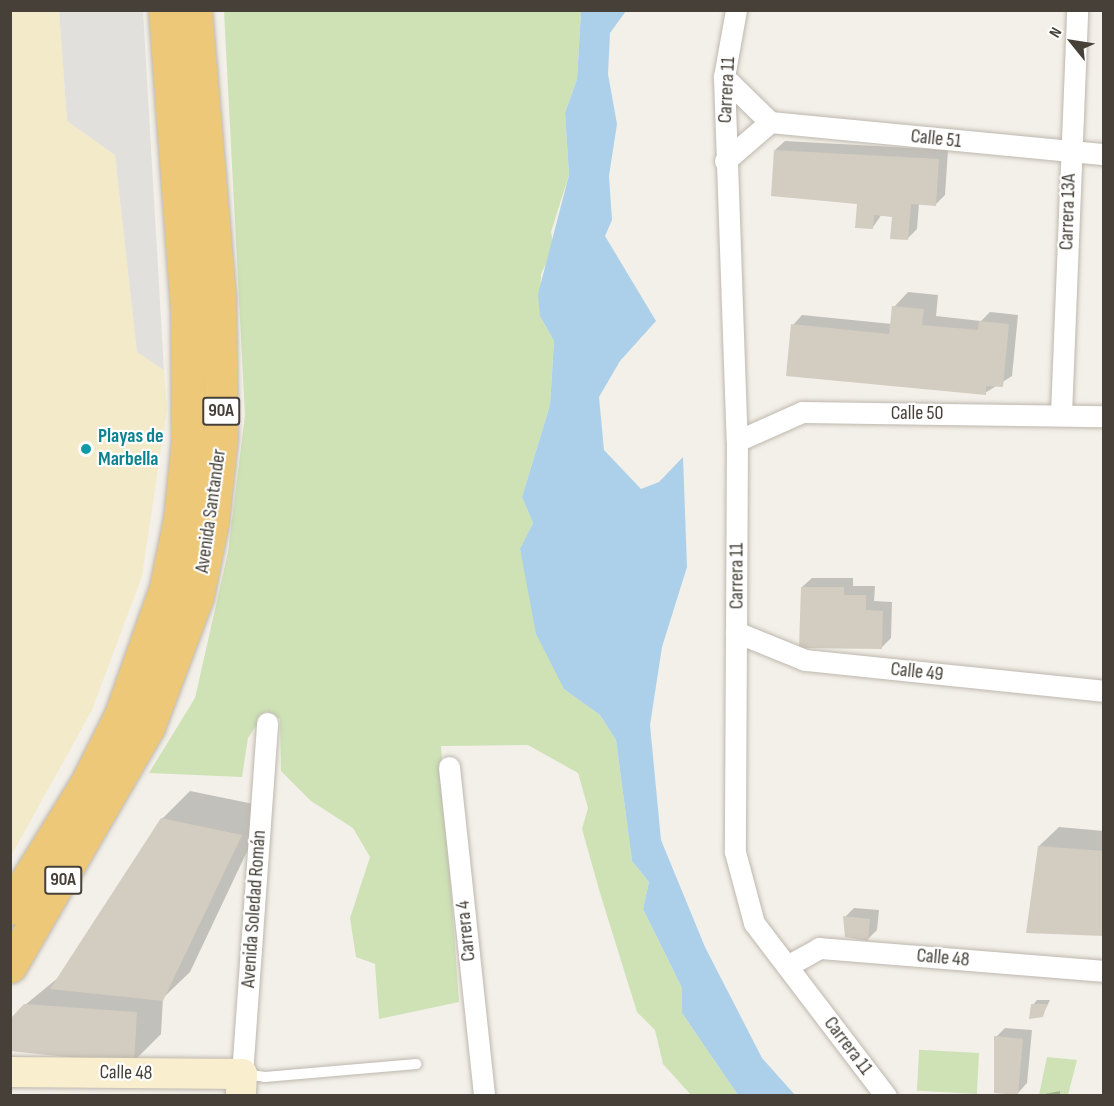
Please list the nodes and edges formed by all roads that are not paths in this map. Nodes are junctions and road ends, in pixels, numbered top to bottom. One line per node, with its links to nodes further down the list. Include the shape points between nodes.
1 (165, 10): 17 (highway, Avenida Santander / 90A, via 187,309 188,440 180,519 166,588 121,715 88,781)
2 (195, 10): 18 (highway, Avenida Santander / 90A, via 219,297 221,436 212,522 197,596 148,727)
3 (736, 10): 5 (street, Carrera 11)
4 (1077, 10): 7 (street, Carrera 13A)
5 (724, 77): 6 (street); 9 (street, Carrera 11)
6 (770, 122): 7 (street, Calle 51); 9 (street)
7 (1070, 153): 8 (street, Calle 51); 10 (street, Carrera 13A)
8 (1104, 154)
9 (725, 161): 12 (street, Carrera 11)
10 (1061, 414): 11 (street, Calle 50); 12 (street, Calle 50, via 802,412)
11 (1104, 416)
12 (737, 441): 13 (street, Carrera 11)
13 (736, 632): 14 (street, Calle 49, via 805,660); 19 (street, Carrera 11, via 735,852 754,922)
14 (1104, 691)
15 (267, 723): 23 (street, Avenida Soledad Román)
16 (449, 767): 24 (street, Carrera 4)
17 (10, 908)
18 (10, 966)
19 (787, 966): 20 (street, Calle 48, via 819,948); 25 (street, Carrera 11)
20 (1104, 971)
21 (416, 1064): 23 (lane, via 265,1077)
22 (10, 1072): 23 (street, Calle 48)
23 (242, 1085)
24 (484, 1095)
25 (886, 1095)

